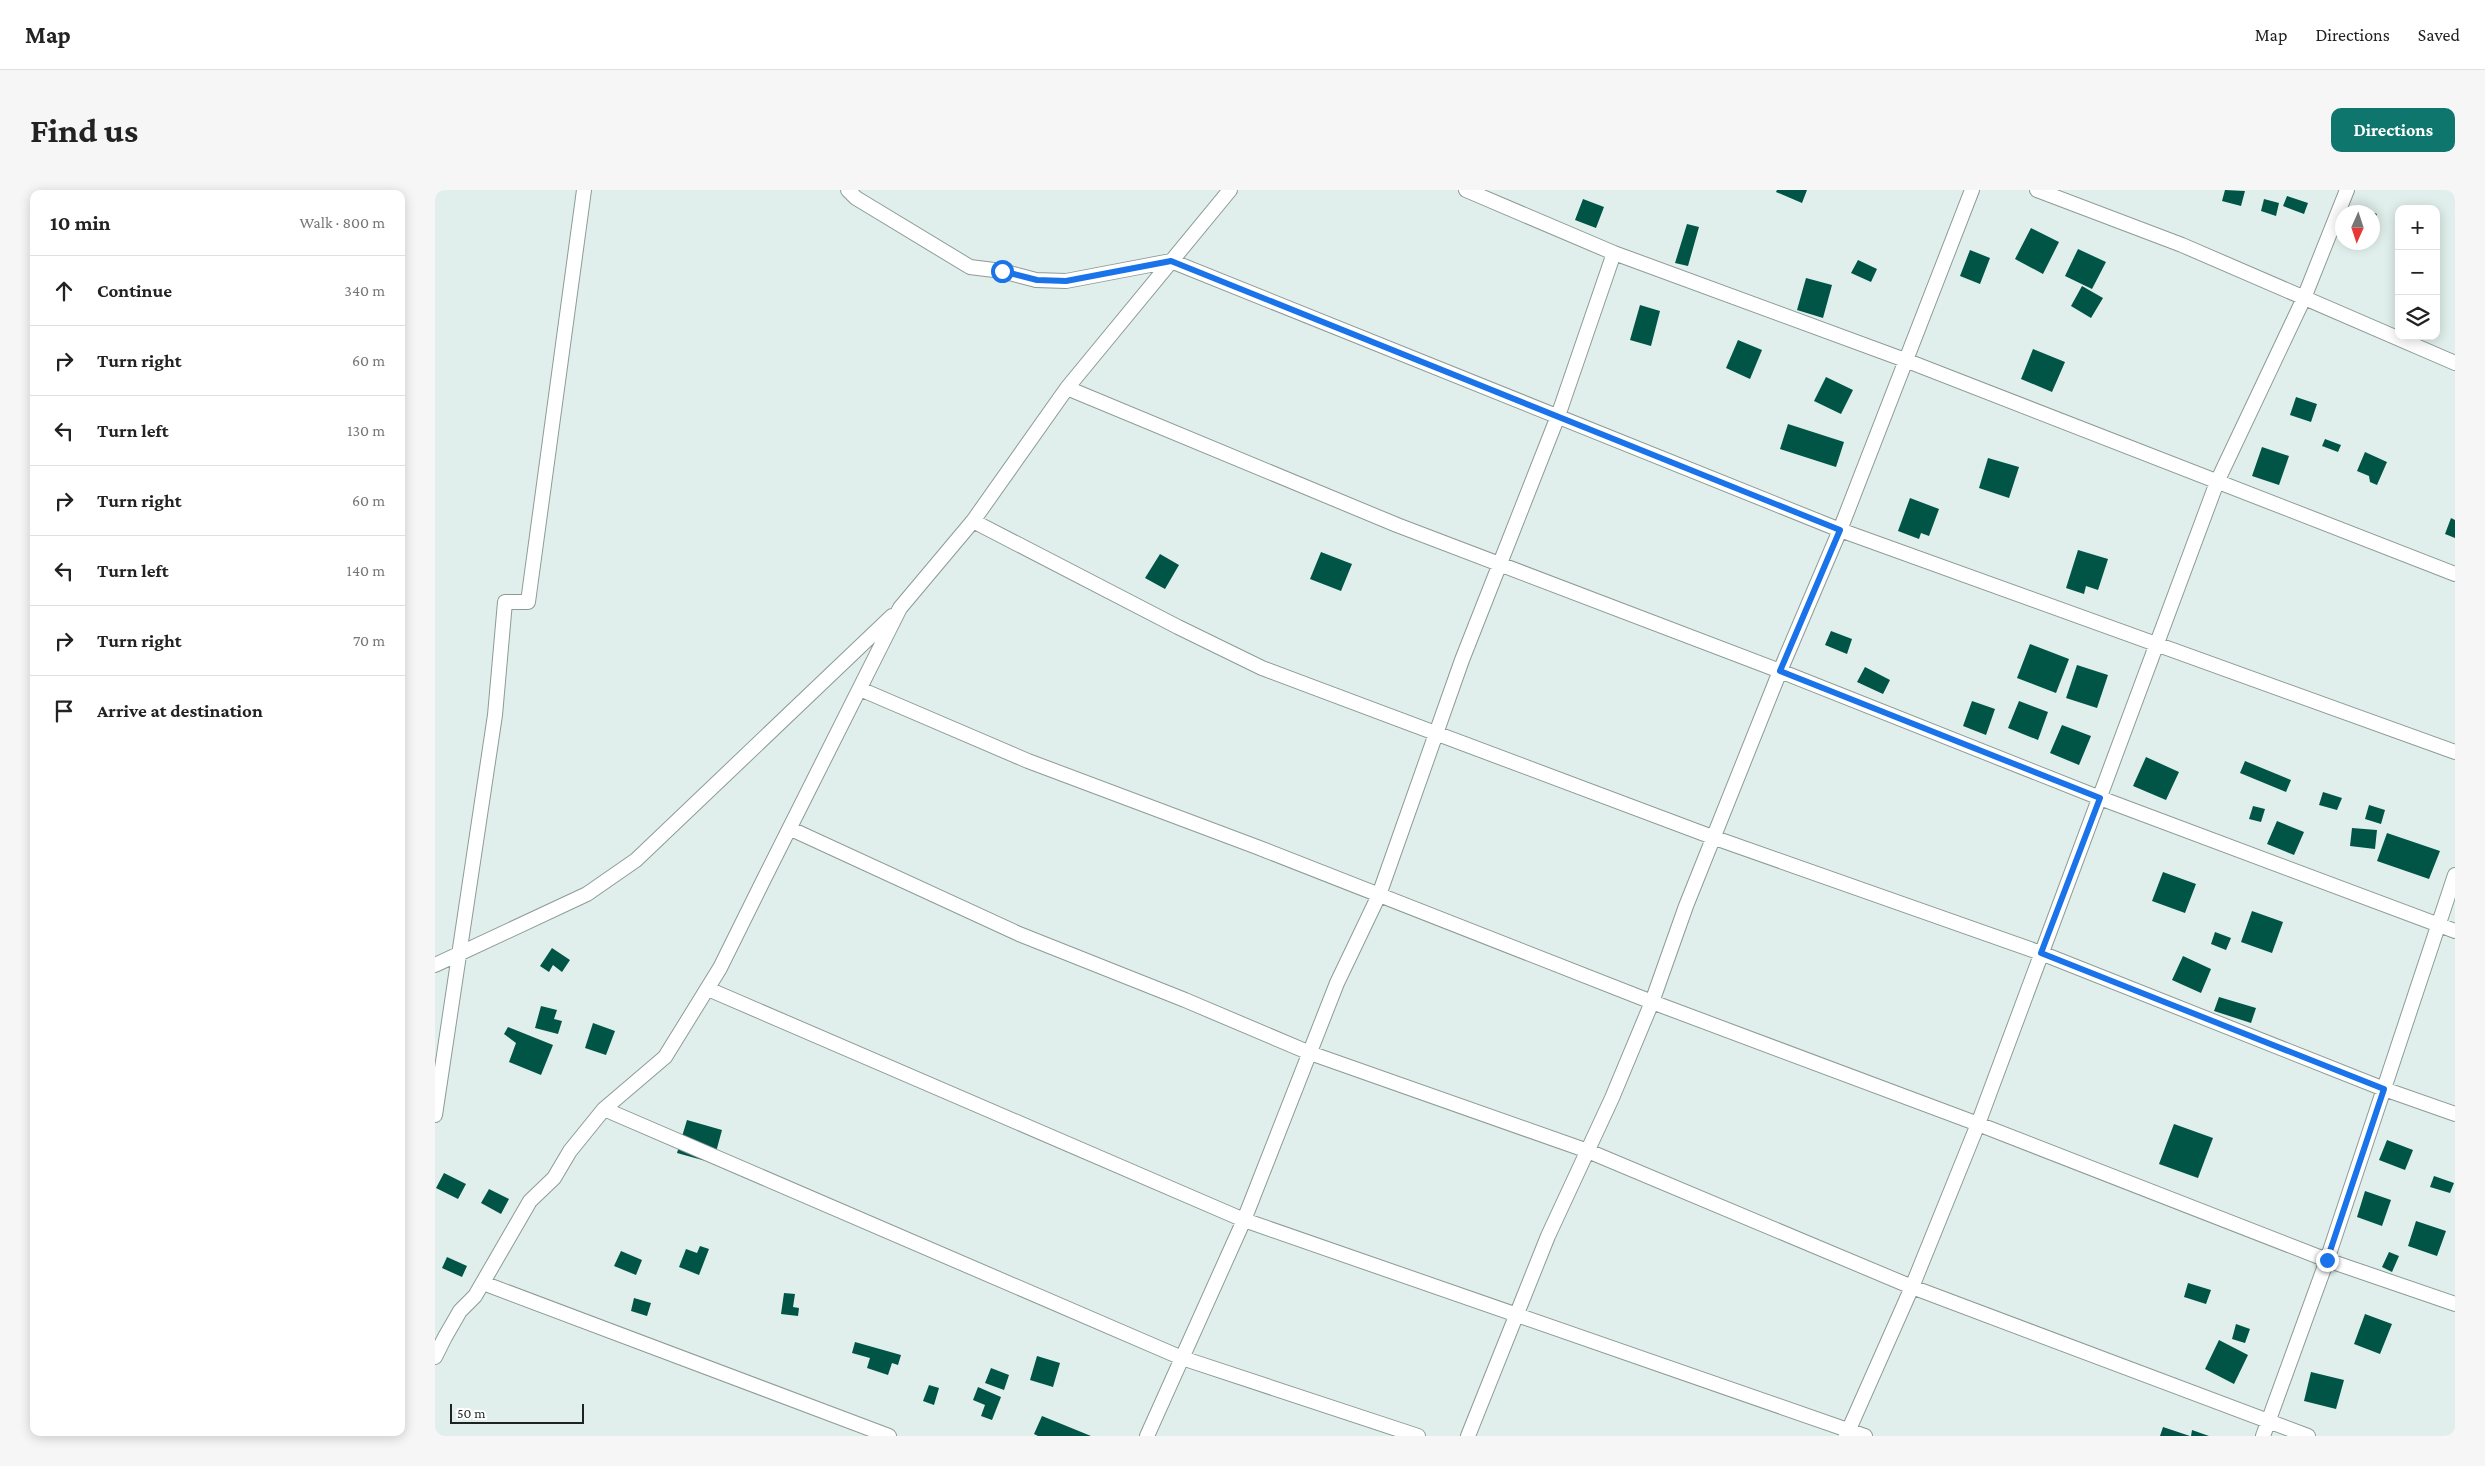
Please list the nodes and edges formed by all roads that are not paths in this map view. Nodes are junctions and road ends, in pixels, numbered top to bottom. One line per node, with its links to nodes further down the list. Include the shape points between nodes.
1 (584, 190): 34 (street, via 528,602 505,602 495,715)
2 (848, 190): 9 (street, via 970,267 1037,280 1066,281)
3 (1230, 190): 9 (street)
4 (1466, 190): 8 (street)
5 (1971, 190): 11 (street)
6 (2037, 190): 10 (street, via 2182,245)
7 (2347, 190): 10 (street)
8 (1614, 253): 11 (street); 14 (street)
9 (1171, 261): 13 (street); 14 (street)
10 (2304, 298): 12 (street); 15 (street)
11 (1905, 360): 15 (street); 17 (street)
12 (2455, 363)
13 (1067, 388): 16 (street); 18 (street)
14 (1558, 416): 17 (street); 18 (street)
15 (2217, 482): 19 (street); 21 (street)
16 (973, 521): 20 (street); 24 (street, via 1262,668)
17 (1840, 530): 21 (street); 22 (street)
18 (1501, 565): 22 (street); 24 (street)
19 (2455, 574)
20 (899, 608): 23 (street); 34 (street, via 635,860 587,894)
21 (2156, 643): 25 (street); 26 (street)
22 (1780, 671): 26 (street); 28 (street)
23 (861, 689): 27 (street); 30 (street, via 1029,761)
24 (1436, 732): 28 (street); 30 (street)
25 (2455, 752)
26 (2100, 798): 31 (street); 33 (street)
27 (791, 829): 36 (street); 38 (street, via 1019,934)
28 (1715, 838): 33 (street); 37 (street)
29 (2455, 875): 31 (street)
30 (1379, 896): 37 (street); 38 (street, via 1337,983)
31 (2438, 924): 32 (street); 39 (street)
32 (2455, 931)
33 (2041, 953): 39 (street); 43 (street)
34 (460, 955): 35 (street); 41 (street)
35 (435, 965)
36 (708, 989): 40 (street, via 665,1057); 45 (street)
37 (1651, 1002): 43 (street); 44 (street)
38 (1310, 1053): 44 (street); 45 (street)
39 (2384, 1089): 42 (street); 46 (street)
40 (605, 1109): 47 (street, via 570,1151 554,1178 530,1202); 52 (street)
41 (435, 1114)
42 (2455, 1114)
43 (1978, 1124): 46 (street); 48 (street)
44 (1588, 1151): 48 (street); 50 (street, via 1548,1236)
45 (1244, 1220): 50 (street); 52 (street)
46 (2327, 1260): 49 (street); 53 (street)
47 (483, 1283): 51 (street, via 460,1311); 55 (street)
48 (1912, 1287): 53 (street); 54 (street)
49 (2455, 1304)
50 (1517, 1314): 54 (street); 58 (street)
51 (435, 1357)
52 (1182, 1358): 56 (street); 57 (street)
53 (2269, 1422): 60 (street); 61 (street)
54 (1847, 1433): 59 (street)
55 (889, 1436)
56 (1147, 1436)
57 (1418, 1436)
58 (1468, 1436)
59 (1865, 1436)
60 (2263, 1436)
61 (2309, 1436)

